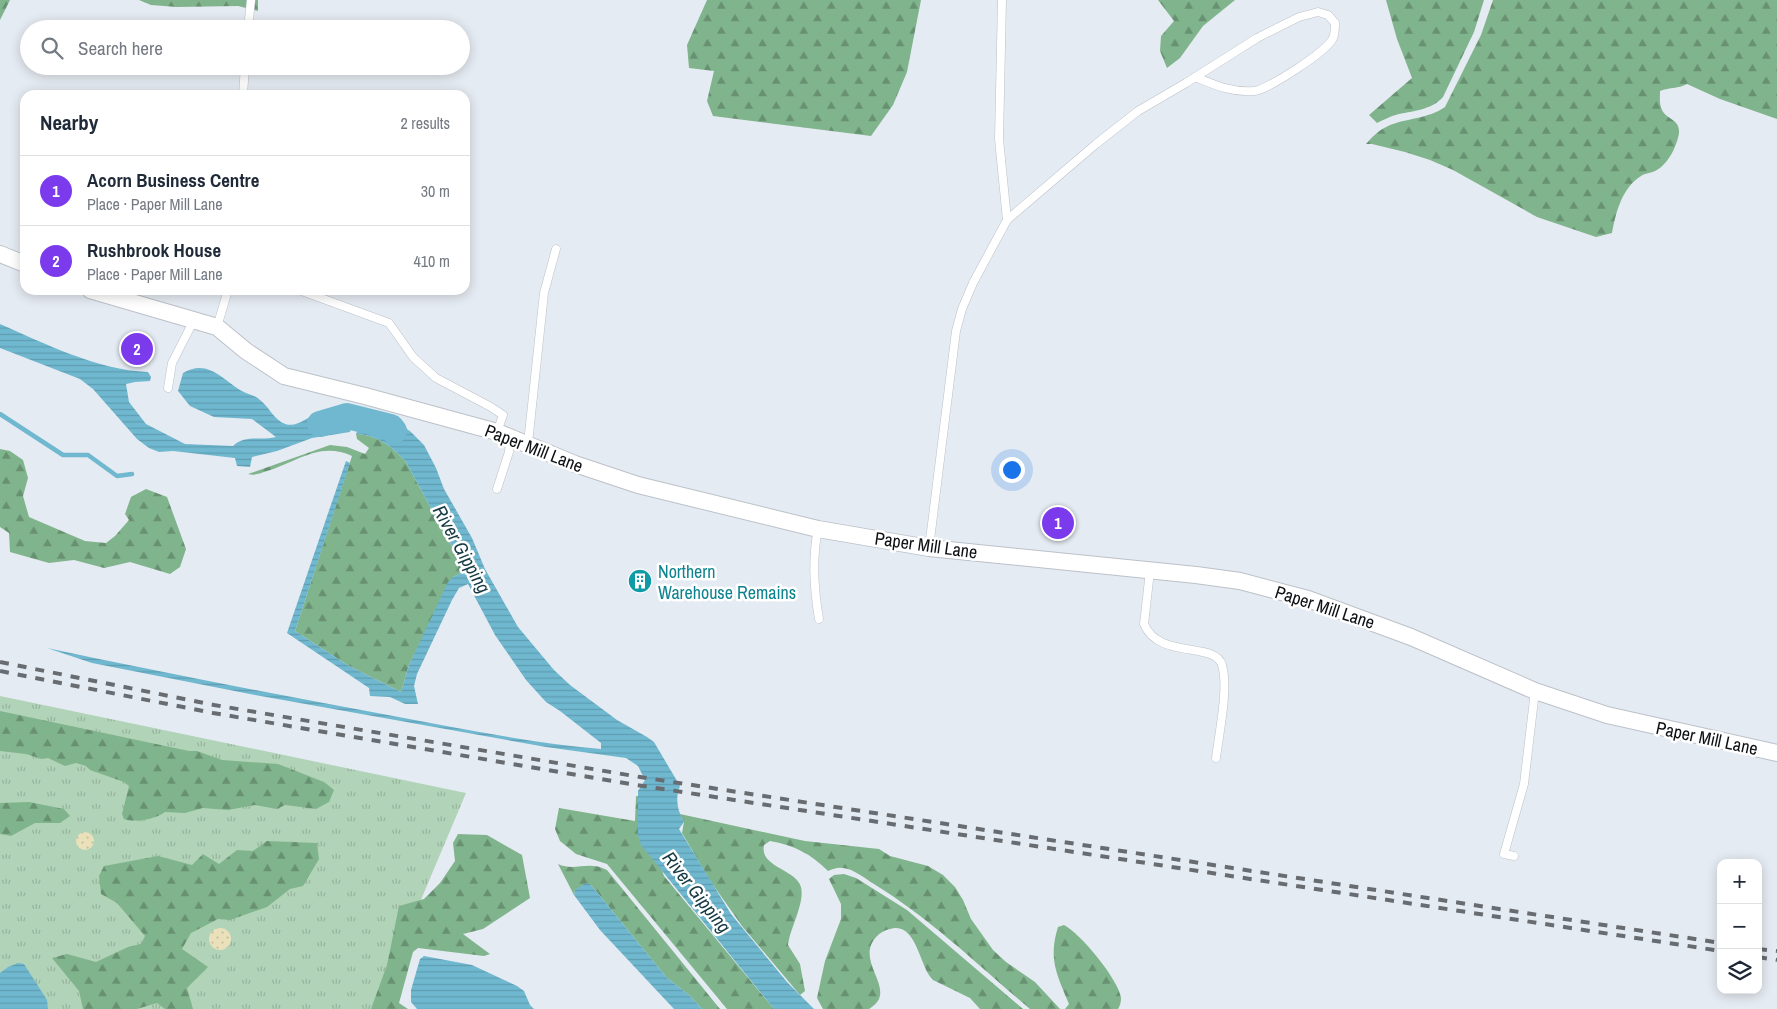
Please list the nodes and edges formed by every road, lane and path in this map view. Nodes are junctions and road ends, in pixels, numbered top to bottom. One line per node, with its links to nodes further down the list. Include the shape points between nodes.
1 (251, 0): 3 (lane)
2 (1002, 0): 7 (lane, via 1000,139)
3 (249, 20)
4 (244, 75): 6 (lane)
5 (1195, 77): 5 (lane, via 1224,89 1256,91 1322,52 1333,38 1335,23 1328,15 1318,12 1299,17 1257,38); 7 (lane, via 1138,111)
6 (243, 90)
7 (1007, 220): 21 (lane, via 973,283 956,331)
8 (556, 249): 18 (lane, via 544,293)
9 (0, 254): 10 (street)
10 (20, 262)
11 (107, 295): 14 (street, Paper Mill Lane)
12 (227, 295): 15 (lane)
13 (313, 295): 17 (lane, via 389,323 413,357 436,378 503,415)
14 (194, 320): 15 (street, Paper Mill Lane); 16 (lane, via 172,363)
15 (217, 327): 17 (street, Paper Mill Lane, via 284,376)
16 (168, 388)
17 (504, 434): 18 (street, Paper Mill Lane); 19 (lane, via 508,452)
18 (528, 444): 20 (street, Paper Mill Lane, via 638,485)
19 (497, 490)
20 (818, 528): 21 (street, Paper Mill Lane); 23 (lane, via 814,592)
21 (929, 548): 22 (street, Paper Mill Lane)
22 (1150, 571): 24 (street, Paper Mill Lane, via 1240,581 1308,599 1411,637); 26 (lane, via 1144,624 1148,633 1172,647 1208,653 1219,658 1223,665 1224,694)
23 (819, 619)
24 (1535, 691): 25 (street, Paper Mill Lane, via 1608,716); 27 (lane, via 1524,784 1504,854)
25 (1777, 753)
26 (1216, 758)
27 (1514, 856)

